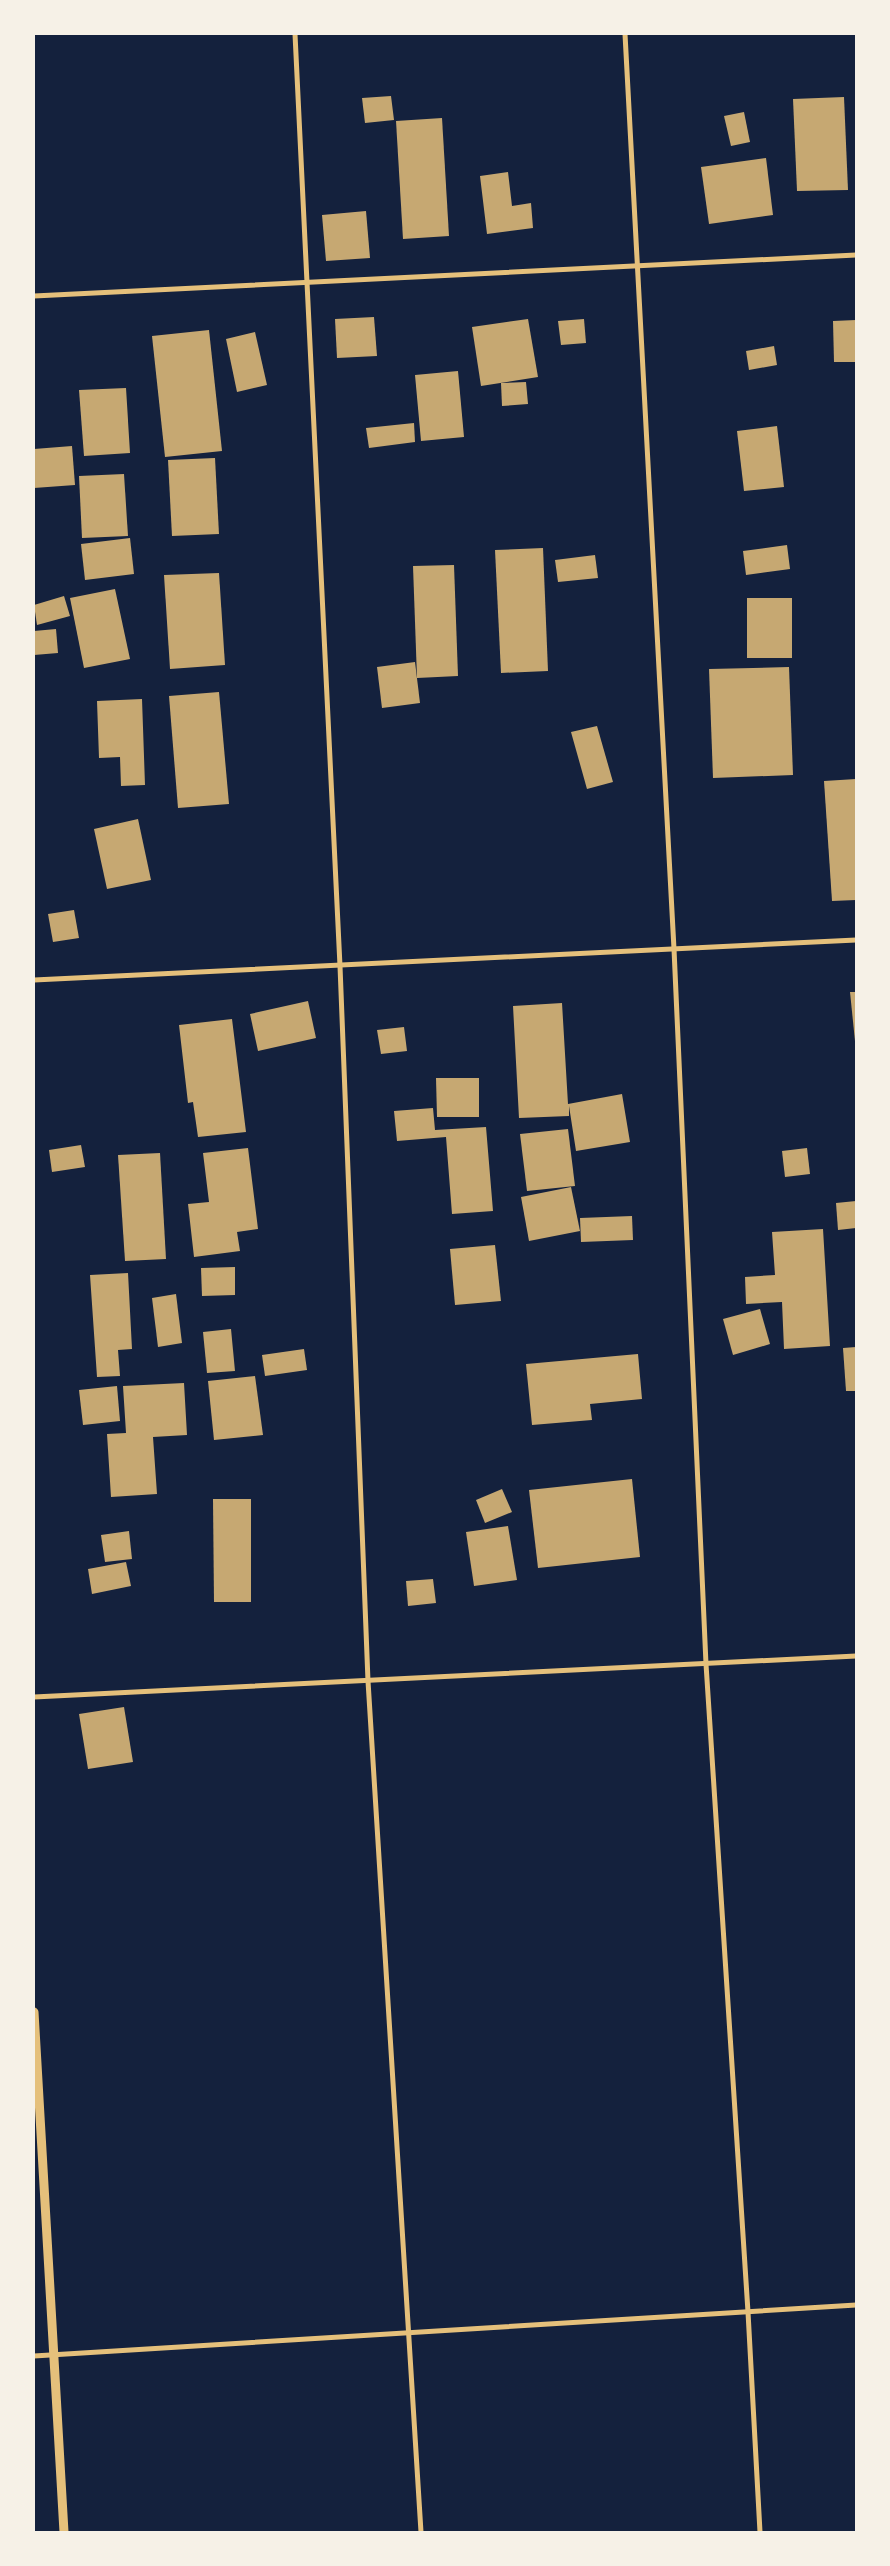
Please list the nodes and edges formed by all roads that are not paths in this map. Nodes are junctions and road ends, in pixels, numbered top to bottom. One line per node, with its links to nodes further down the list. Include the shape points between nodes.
1 (295, 34): 5 (street)
2 (625, 34): 4 (street)
3 (856, 255): 4 (street)
4 (637, 266): 5 (street); 8 (street)
5 (307, 282): 6 (street); 9 (street)
6 (34, 296)
7 (856, 940): 8 (street)
8 (674, 949): 9 (street); 12 (street)
9 (340, 966): 10 (street); 13 (street)
10 (34, 980)
11 (856, 1656): 12 (street)
12 (706, 1664): 13 (street); 17 (street)
13 (368, 1681): 14 (street); 18 (street)
14 (34, 1697)
15 (34, 2012): 19 (street)
16 (856, 2305): 17 (street)
17 (748, 2312): 18 (street); 23 (street)
18 (407, 2333): 19 (street); 22 (street)
19 (55, 2355): 20 (street); 21 (street)
20 (34, 2356)
21 (64, 2532)
22 (421, 2532)
23 (760, 2532)

